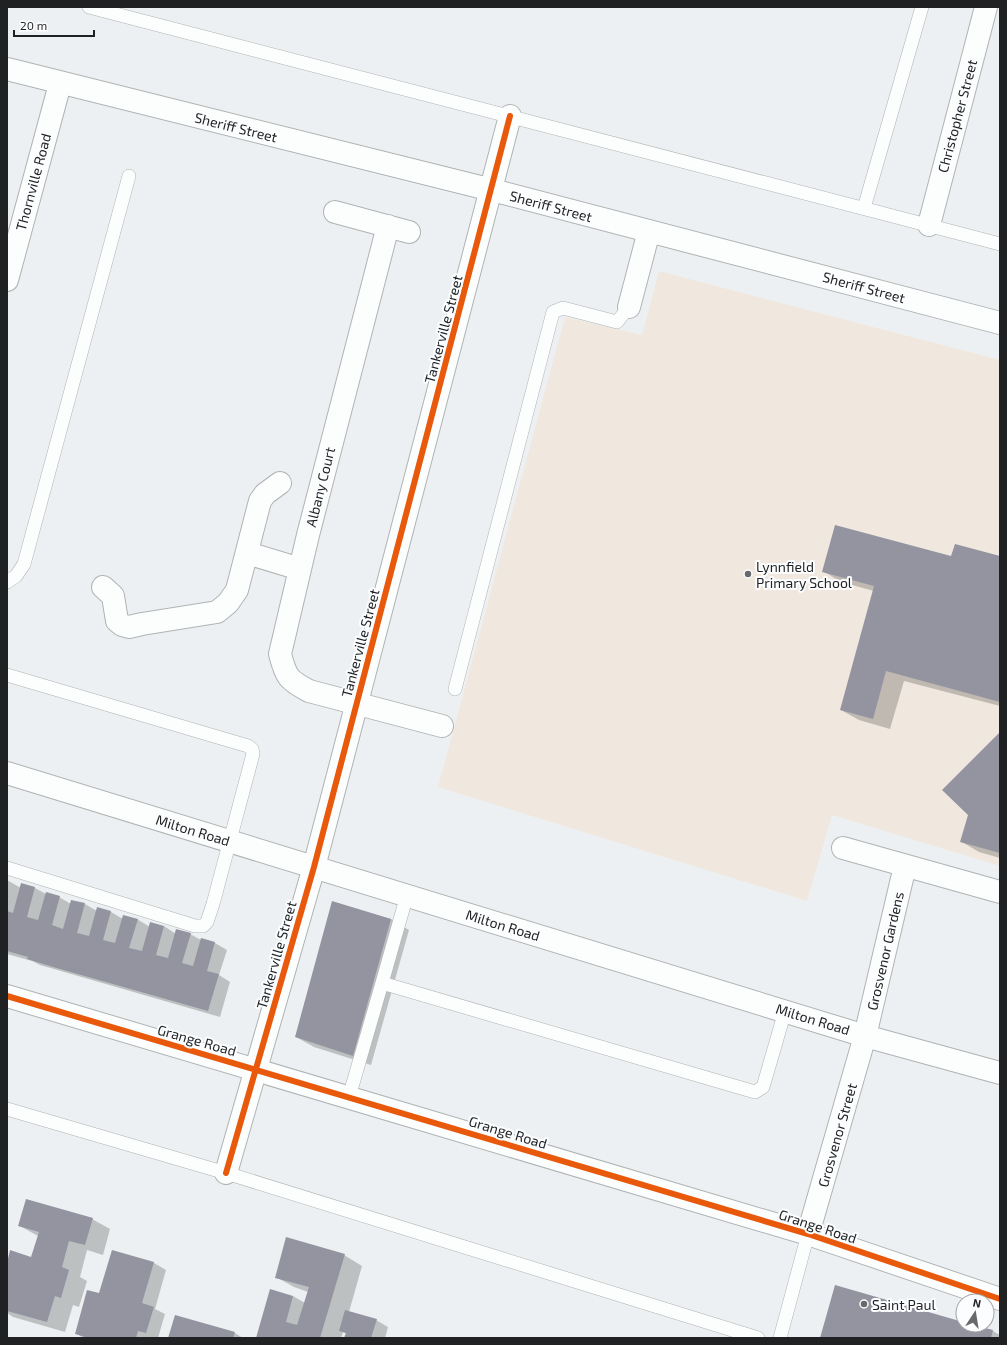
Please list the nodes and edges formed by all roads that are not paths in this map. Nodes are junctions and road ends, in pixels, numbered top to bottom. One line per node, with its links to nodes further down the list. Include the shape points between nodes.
1 (89, 7): 6 (lane)
2 (922, 7): 9 (lane)
3 (986, 7): 11 (street, Christopher Street)
4 (7, 69): 5 (street, Sheriff Street)
5 (60, 84): 8 (street, Sheriff Street); 16 (street, Thornville Road)
6 (510, 116): 8 (street, Tankerville Street); 9 (lane)
7 (129, 176): 22 (lane, via 24,564 16,576)
8 (492, 190): 13 (street, Sheriff Street); 26 (street, Tankerville Street)
9 (864, 208): 11 (lane)
10 (335, 212): 12 (street)
11 (929, 225): 15 (lane)
12 (388, 226): 14 (street); 21 (street, Albany Court)
13 (649, 231): 17 (street); 18 (street, Sheriff Street)
14 (409, 232)
15 (1000, 241)
16 (7, 280)
17 (629, 307): 25 (lane, via 617,322 563,308 553,312)
18 (1000, 322)
19 (280, 483): 20 (street, via 260,501)
20 (247, 553): 21 (street); 23 (street, via 237,590 218,612 130,627 117,621 114,596)
21 (300, 569): 26 (street, Albany Court, via 280,654 285,670 293,683 309,691)
22 (7, 582)
23 (103, 587)
24 (7, 675): 29 (lane, via 248,746 253,754)
25 (455, 689)
26 (357, 704): 27 (street, Albany Court); 32 (street, Tankerville Street)
27 (442, 726)
28 (7, 773): 29 (street, Milton Road)
29 (230, 841): 32 (street, Milton Road); 33 (lane, via 213,904 203,926 195,926)
30 (843, 848): 31 (street)
31 (906, 866): 34 (street); 39 (street, Grosvenor Gardens)
32 (314, 867): 35 (street, Milton Road); 40 (street, Tankerville Street)
33 (7, 868)
34 (1000, 892)
35 (407, 896): 36 (lane); 38 (street, Milton Road)
36 (382, 983): 38 (lane, via 755,1092 763,1087); 42 (lane)
37 (7, 996): 40 (street, Grange Road)
38 (785, 1011): 39 (street, Milton Road)
39 (865, 1036): 41 (street, Milton Road); 45 (street, Grosvenor Street)
40 (256, 1070): 42 (street, Grange Road); 44 (street, Tankerville Street)
41 (1000, 1074)
42 (349, 1097): 45 (street, Grange Road)
43 (7, 1109): 44 (lane)
44 (226, 1173): 47 (lane)
45 (808, 1234): 46 (street, Grange Road); 48 (lane)
46 (1000, 1298)
47 (758, 1338)
48 (780, 1338)

